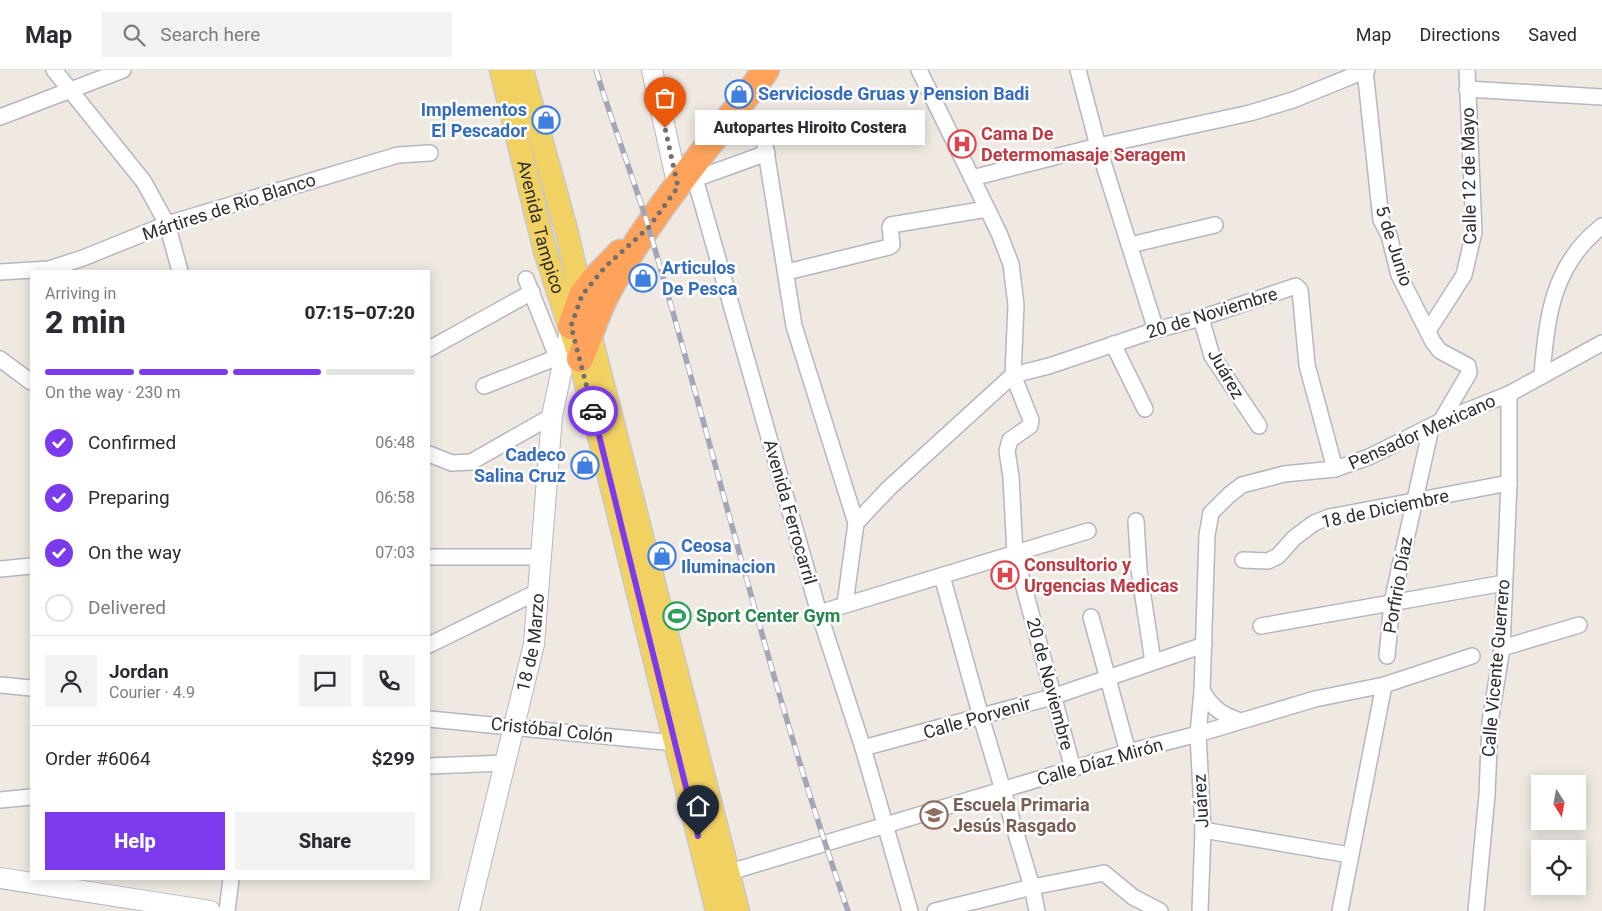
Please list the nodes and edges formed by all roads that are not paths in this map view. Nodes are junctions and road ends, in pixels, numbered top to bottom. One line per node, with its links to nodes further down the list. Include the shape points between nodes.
1 (54, 70): 12 (street)
2 (124, 70): 12 (street)
3 (501, 70): 34 (main road, Avenida Tampico, via 545,251)
4 (522, 70): 32 (main road, Avenida Tampico)
5 (652, 70): 19 (main road)
6 (919, 70): 20 (street, 20 de Noviembre)
7 (1078, 70): 16 (street)
8 (1365, 70): 16 (street, via 1293,100 1250,113); 36 (street, 5 de Junio, via 1379,213 1390,236 1399,275)
9 (1467, 70): 11 (street, Calle 12 de Mayo)
10 (757, 75): 19 (highway)
11 (1467, 89): 13 (street); 36 (street, Calle 12 de Mayo, via 1474,232 1464,275)
12 (70, 91): 14 (street); 22 (street, via 144,182)
13 (1602, 97)
14 (0, 118)
15 (761, 120): 17 (street)
16 (1098, 146): 20 (street); 26 (street)
17 (767, 152): 19 (street); 31 (street)
18 (430, 153): 22 (street, Mártires de Río Blanco, via 398,155)
19 (688, 178): 25 (highway); 70 (street, Avenida Ferrocarril)
20 (972, 178): 21 (street, 20 de Noviembre)
21 (987, 209): 31 (street, via 891,225 890,247); 42 (street, 20 de Noviembre, via 1011,264 1016,305)
22 (167, 224): 27 (street, Mártires de Río Blanco); 28 (street)
23 (1215, 225): 26 (street)
24 (1602, 226): 43 (street, via 1580,245 1557,286 1546,328)
25 (648, 228): 32 (highway, via 606,266); 34 (highway)
26 (1130, 245): 35 (street)
27 (48, 270)
28 (180, 270)
29 (30, 271): 30 (street, Mártires de Río Blanco)
30 (0, 272)
31 (787, 272): 57 (street, via 794,326)
32 (582, 295): 34 (highway)
33 (1202, 318): 35 (street, 20 de Noviembre); 50 (street, Juárez, via 1212,356); 52 (street, 20 de Noviembre, via 1296,286 1300,290 1307,365)
34 (581, 330): 41 (highway); 81 (main road, Avenida Tampico)
35 (1156, 330): 38 (street, 20 de Noviembre)
36 (1428, 331): 49 (street, 5 de Junio, via 1440,351 1468,366 1469,373)
37 (1602, 343): 43 (street, Pensador Mexicano)
38 (1113, 344): 42 (street, 20 de Noviembre); 47 (street)
39 (430, 348): 41 (street, via 529,286)
40 (0, 359): 44 (street)
41 (566, 361): 45 (street); 48 (main road, 18 de Marzo); 81 (main road)
42 (1013, 375): 57 (street, 20 de Noviembre, via 889,488); 59 (street, 20 de Noviembre, via 1031,420 1030,426 1010,440 1007,451)
43 (1542, 376): 46 (street, Pensador Mexicano)
44 (30, 381)
45 (484, 386)
46 (1510, 394): 49 (street, Pensador Mexicano); 53 (street, Calle Vicente Guerrero)
47 (1145, 409)
48 (552, 416): 51 (street, via 471,462 452,463); 60 (main road, 18 de Marzo)
49 (1436, 424): 52 (street, Pensador Mexicano, via 1369,457); 54 (street, Porfirio Díaz)
50 (1259, 426)
51 (430, 454)
52 (1335, 469): 55 (street, Pensador Mexicano, via 1284,474 1242,485)
53 (1509, 483): 54 (street, 18 de Diciembre); 66 (street, Calle Vicente Guerrero)
54 (1414, 503): 62 (street, 18 de Diciembre, via 1329,517 1314,523 1278,556 1268,561); 68 (street, Porfirio Díaz)
55 (1211, 513): 75 (street, Juárez, via 1207,535)
56 (1136, 521): 79 (street, via 1139,570)
57 (856, 523): 69 (street)
58 (1088, 531): 59 (street)
59 (1015, 554): 65 (street); 86 (street, 20 de Noviembre)
60 (540, 556): 61 (street); 67 (main road, 18 de Marzo)
61 (430, 557)
62 (1243, 560)
63 (30, 566): 64 (street)
64 (0, 569)
65 (942, 576): 69 (street); 87 (street)
66 (1504, 582): 68 (street); 76 (street, Calle Vicente Guerrero)
67 (539, 591): 74 (street); 90 (main road, 18 de Marzo, via 534,644)
68 (1392, 602): 73 (street); 77 (street, Porfirio Díaz)
69 (845, 604): 70 (street)
70 (819, 612): 93 (street, Avenida Ferrocarril)
71 (1091, 617): 80 (street)
72 (1579, 625): 76 (street)
73 (1261, 626)
74 (430, 645)
75 (1204, 645): 79 (street, Calle Porvenir); 85 (street, Juárez)
76 (1502, 648): 119 (street, Calle Vicente Guerrero, via 1490,722 1488,795)
77 (1387, 656)
78 (1472, 656): 83 (street, Calle Díaz Mirón)
79 (1153, 662): 80 (street, Calle Porvenir)
80 (1108, 679): 86 (street, Calle Porvenir); 94 (street)
81 (670, 680): 92 (main road); 104 (main road)
82 (0, 685): 84 (street)
83 (1384, 685): 89 (street, Calle Díaz Mirón); 103 (street)
84 (30, 688)
85 (1202, 691): 89 (street, via 1211,707); 91 (street, Juárez)
86 (1052, 697): 87 (street, Calle Porvenir); 97 (street, 20 de Noviembre)
87 (981, 717): 93 (street, Calle Porvenir); 98 (street)
88 (430, 719): 90 (street, Cristóbal Colón)
89 (1238, 720): 91 (street, Calle Díaz Mirón)
90 (516, 726): 92 (street, Cristóbal Colón); 95 (main road, 18 de Marzo)
91 (1198, 734): 94 (street, Calle Díaz Mirón); 102 (street, Juárez)
92 (675, 743): 111 (main road)
93 (863, 748): 101 (street, Avenida Ferrocarril)
94 (1128, 752): 97 (street, Calle Díaz Mirón)
95 (505, 763): 96 (street); 110 (main road, 18 de Marzo)
96 (430, 766)
97 (1073, 769): 98 (street, Calle Díaz Mirón)
98 (1003, 791): 101 (street, Calle Díaz Mirón); 107 (street)
99 (30, 797): 100 (street)
100 (0, 800)
101 (886, 826): 104 (street, Calle Díaz Mirón); 113 (street, Avenida Ferrocarril)
102 (1203, 830): 103 (street); 117 (street, Juárez)
103 (1350, 855): 118 (street)
104 (730, 872): 112 (main road)
105 (0, 878): 108 (main road)
106 (230, 880): 109 (street)
107 (1032, 887): 114 (street); 115 (street); 116 (street, via 1104,873 1133,897)
108 (210, 911)
109 (227, 911)
110 (470, 911)
111 (717, 911)
112 (738, 911)
113 (910, 911)
114 (935, 911)
115 (1036, 911)
116 (1160, 911)
117 (1200, 911)
118 (1340, 911)
119 (1476, 911)

